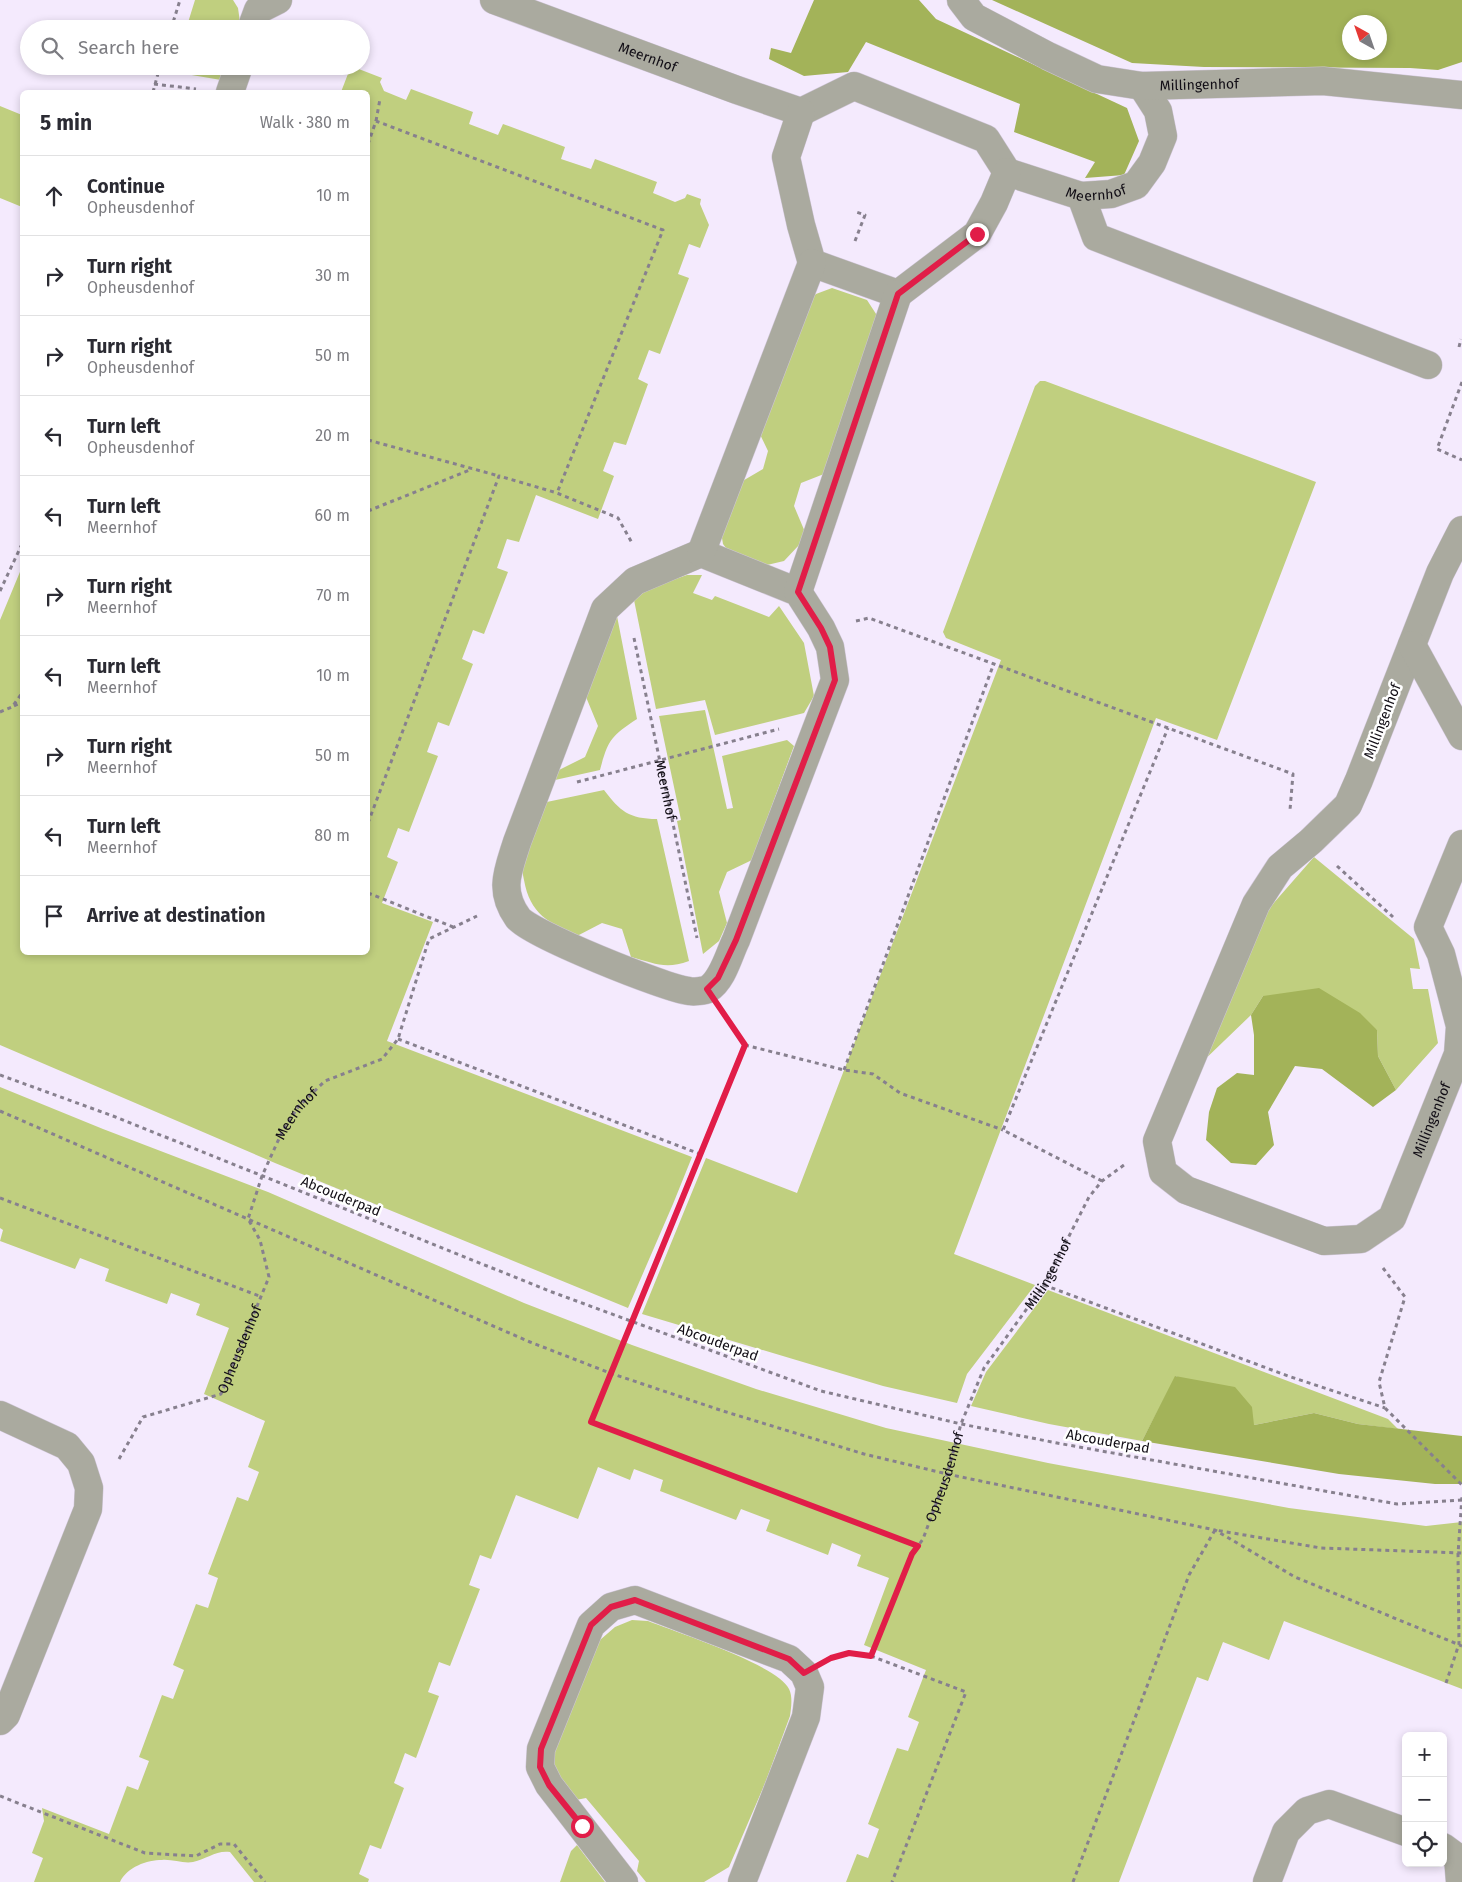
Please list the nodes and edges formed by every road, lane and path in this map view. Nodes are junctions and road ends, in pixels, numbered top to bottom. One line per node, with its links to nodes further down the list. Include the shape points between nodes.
1 (180, 0): 4 (path)
2 (494, 0): 12 (street, Meernhof)
3 (961, 0): 7 (street, Millingenhof, via 974,17 1048,56 1097,79)
4 (173, 20)
5 (158, 75): 8 (path)
6 (236, 75): 9 (street)
7 (1142, 86): 10 (street, Millingenhof, via 1323,81); 16 (street, Meernhof, via 1158,111 1163,136 1152,163 1136,185 1110,194)
8 (154, 90)
9 (231, 90)
10 (1462, 95)
11 (380, 100): 13 (path)
12 (800, 112): 15 (street, via 854,86 986,139); 17 (street, via 786,157)
13 (376, 121): 14 (path); 25 (path, via 663,230)
14 (370, 138)
15 (1007, 172): 16 (street, Meernhof); 18 (street, via 977,234)
16 (1081, 196): 19 (street, via 1096,237)
17 (812, 263): 18 (street); 29 (street)
18 (898, 294): 32 (street)
19 (1428, 365)
20 (1462, 382): 22 (path, via 1437,449)
21 (370, 441): 23 (path)
22 (1462, 460)
23 (473, 468): 24 (path); 26 (path)
24 (499, 476): 25 (path); 46 (path)
25 (557, 494): 30 (path, via 618,518)
26 (370, 511)
27 (1462, 530): 35 (street, Millingenhof, via 1440,573)
28 (20, 548): 31 (path)
29 (701, 554): 30 (street); 32 (street)
30 (650, 574): 33 (street)
31 (0, 591)
32 (798, 592): 34 (street)
33 (621, 593): 44 (path, Meernhof, via 626,598); 45 (street, via 605,609)
34 (821, 628): 36 (path, via 869,618); 41 (street, via 830,647 835,680)
35 (1412, 645): 43 (street); 48 (street, Millingenhof, via 1348,805)
36 (994, 663): 42 (path); 56 (path)
37 (20, 696): 39 (path)
38 (20, 703): 39 (path)
39 (12, 707): 40 (path)
40 (0, 712)
41 (821, 718): 44 (path); 53 (street, via 736,940 718,978)
42 (1168, 728): 48 (path, via 1293,774 1288,840); 59 (path)
43 (1462, 736)
44 (660, 760): 45 (path); 53 (path, Meernhof)
45 (535, 793): 50 (street, via 506,878)
46 (370, 818)
47 (1462, 844): 66 (street, Millingenhof, via 1428,927 1441,954 1460,1026 1458,1054 1392,1218)
48 (1304, 847): 51 (path); 60 (street, Millingenhof, via 1280,867 1256,904)
49 (370, 894): 52 (path)
50 (508, 901): 52 (path, Meernhof); 53 (street, via 519,920 556,941 664,984 690,992)
51 (1393, 917)
52 (454, 927): 54 (path, Meernhof, via 429,939)
53 (707, 989): 55 (path, Meernhof)
54 (398, 1039): 61 (path); 62 (path, Meernhof, via 382,1059 325,1081 298,1107 282,1132)
55 (745, 1045): 56 (path); 61 (path)
56 (844, 1070): 59 (path, via 873,1074 900,1093)
57 (0, 1076): 62 (path, Abcouderpad, via 112,1116)
58 (0, 1111): 65 (path)
59 (1003, 1130): 63 (path)
60 (1157, 1142): 63 (path, Millingenhof); 66 (street, via 1163,1172 1186,1190 1324,1241)
61 (700, 1154): 69 (path)
62 (262, 1176): 65 (path); 69 (path, Abcouderpad)
63 (1102, 1181): 67 (path, Millingenhof, via 1089,1198)
64 (0, 1198): 68 (path)
65 (248, 1219): 68 (path, Opheusdenhof, via 260,1240 270,1277); 70 (path, via 530,1342)
66 (1361, 1239): 71 (path, via 1405,1297 1378,1382)
67 (1044, 1285): 71 (path, via 1288,1376); 73 (path, Millingenhof, via 984,1368)
68 (262, 1297): 74 (path, Opheusdenhof, via 221,1394 143,1417 118,1460)
69 (632, 1322): 70 (path); 73 (path, Abcouderpad, via 821,1392)
70 (610, 1373): 75 (path, via 864,1454); 80 (path, via 591,1422)
71 (1385, 1408): 76 (path)
72 (0, 1416): 74 (street, via 67,1446)
73 (961, 1424): 75 (path, Opheusdenhof); 78 (path, Abcouderpad, via 1398,1504)
74 (81, 1463): 86 (street, via 89,1488 88,1509 6,1715)
75 (947, 1474): 79 (path); 80 (path, Opheusdenhof)
76 (1462, 1485)
77 (1462, 1496): 78 (path)
78 (1462, 1500): 81 (path)
79 (1215, 1530): 81 (path, via 1321,1548); 82 (path, via 1295,1577); 94 (path, via 1189,1575)
80 (918, 1546): 83 (path, Opheusdenhof)
81 (1460, 1554): 82 (path)
82 (1460, 1645): 85 (path)
83 (871, 1656): 84 (path, via 849,1653 831,1658); 93 (path, via 966,1692)
84 (804, 1673): 91 (street, via 789,1659 635,1600 611,1607 591,1625 541,1749 540,1767 549,1785); 92 (street, via 810,1686 806,1717)
85 (1446, 1683)
86 (0, 1722)
87 (0, 1796): 90 (path, via 144,1854 196,1856 220,1844 234,1844)
88 (1402, 1831): 95 (street, via 1329,1804 1307,1811 1286,1832)
89 (1447, 1849): 96 (street, via 1458,1858)
90 (265, 1882)
91 (624, 1882)
92 (742, 1882)
93 (892, 1882)
94 (1073, 1882)
95 (1266, 1882)
96 (1460, 1882)

